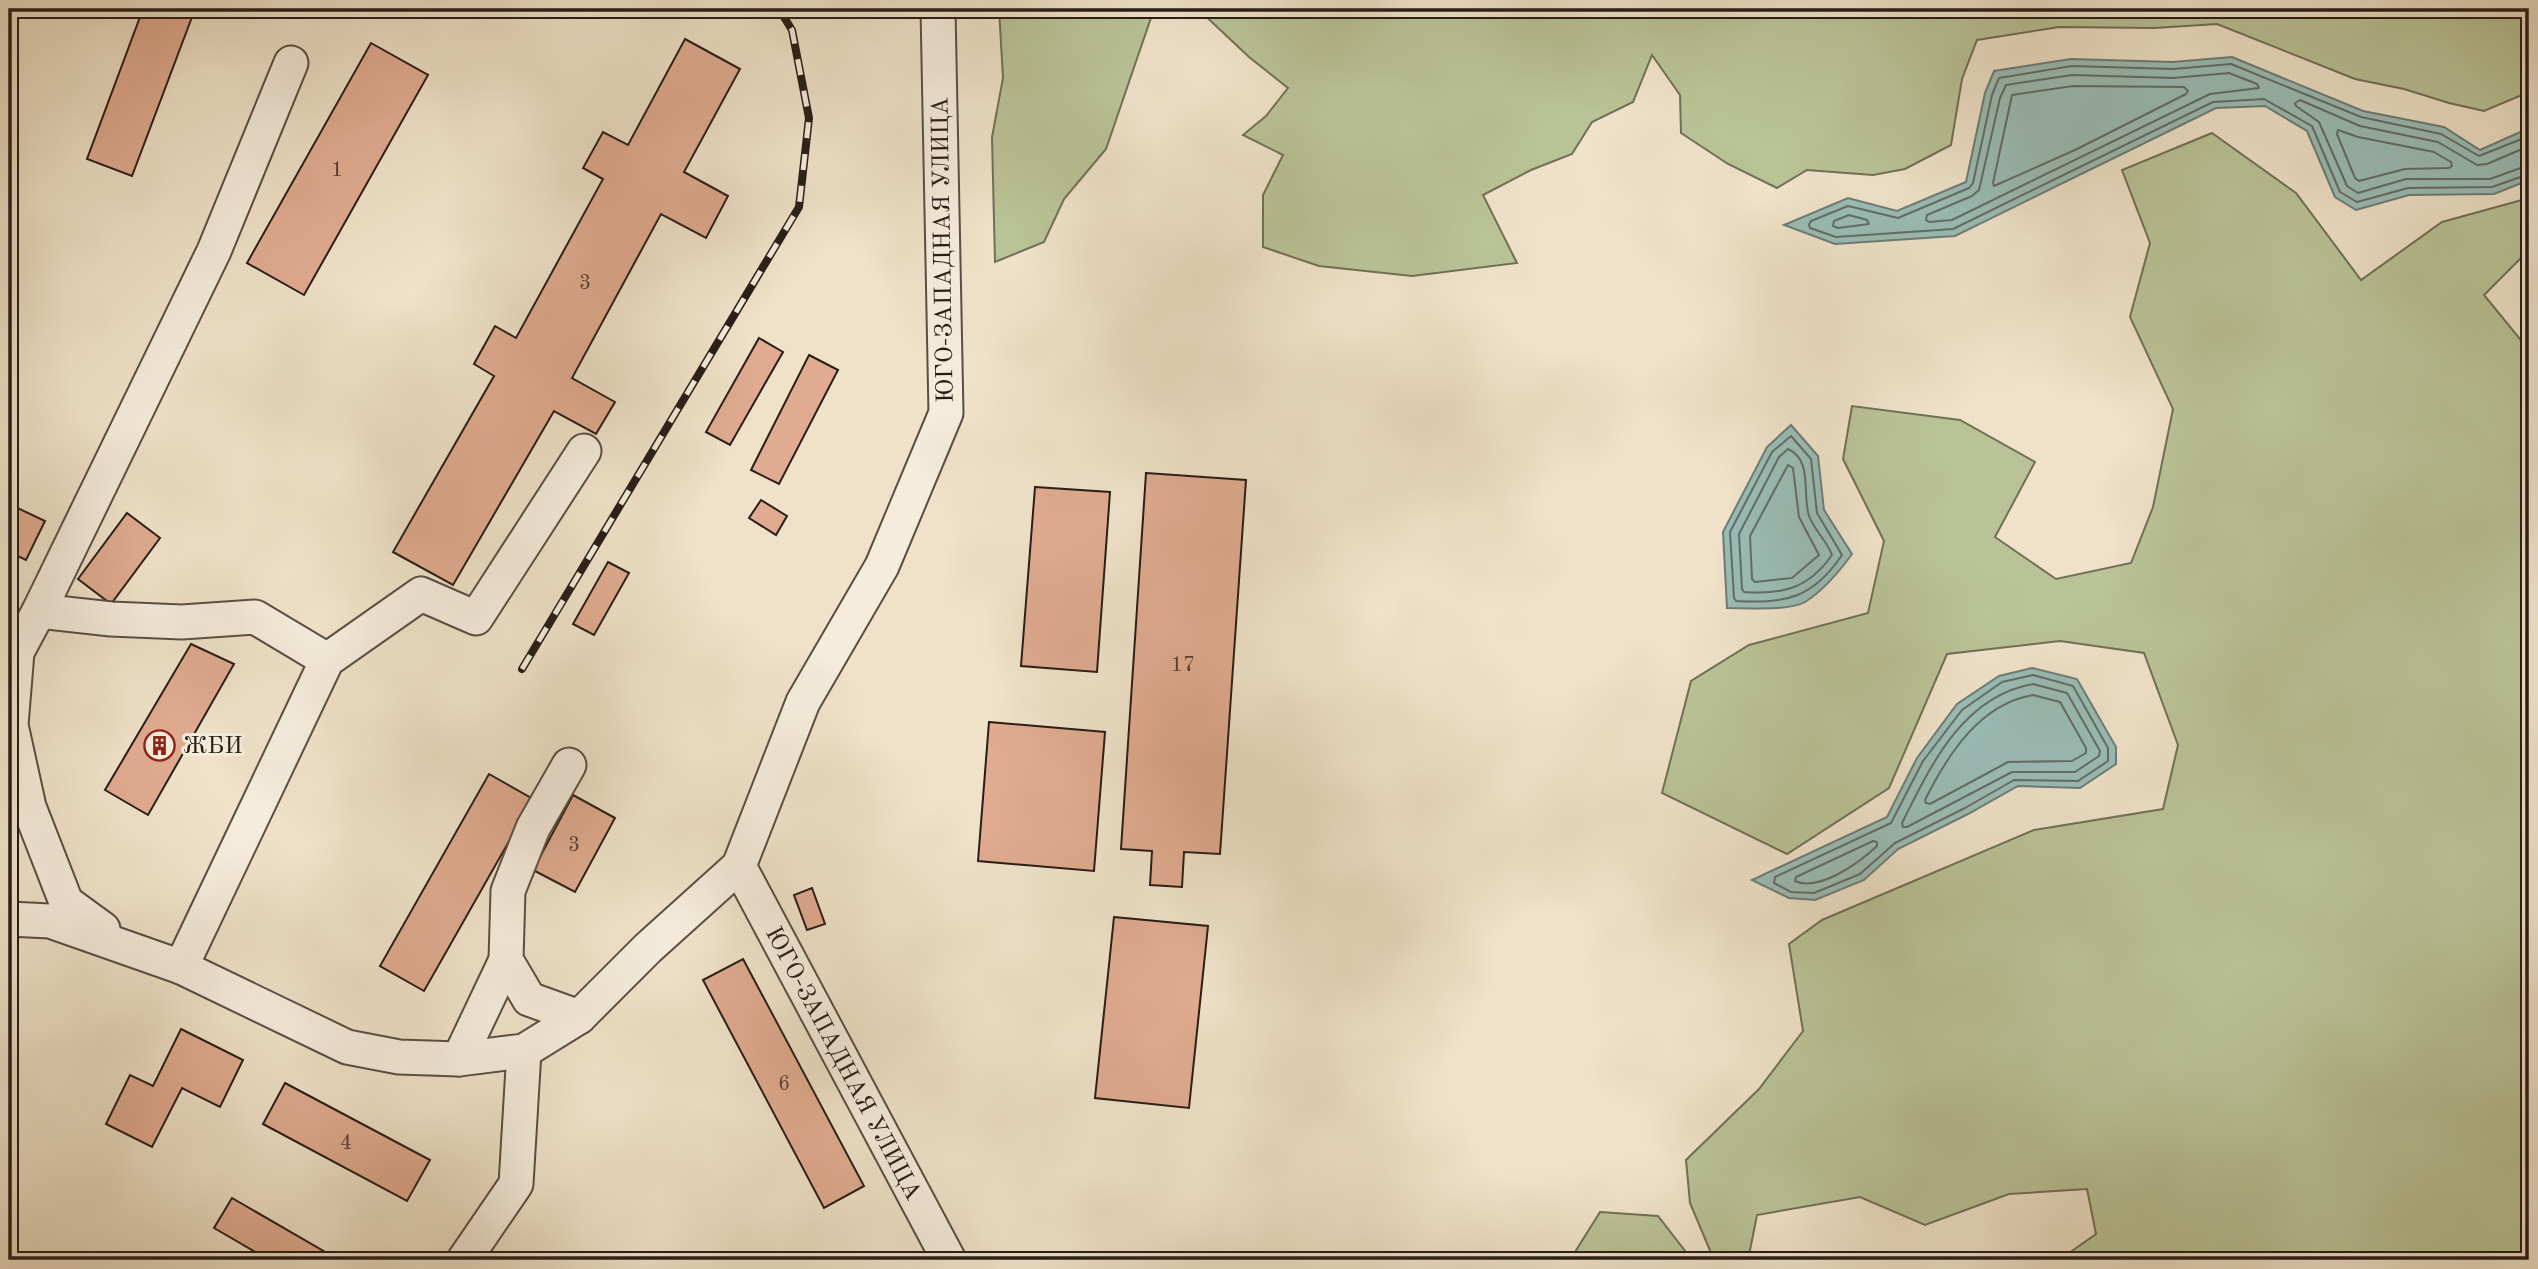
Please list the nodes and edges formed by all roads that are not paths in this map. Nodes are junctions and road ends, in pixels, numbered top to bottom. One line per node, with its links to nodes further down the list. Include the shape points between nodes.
1 (938, 9): 7 (street, ЮГО-ЗАПАДНАЯ УЛИЦА, via 946,413 882,566 803,702)
2 (290, 63): 4 (street, via 214,251)
3 (584, 451): 5 (street, via 476,618 421,594)
4 (39, 611): 5 (street, via 182,622 255,617); 8 (street, via 17,652 11,725)
5 (327, 660): 11 (street)
6 (569, 765): 10 (street, via 533,828 508,891)
7 (739, 866): 12 (street, ЮГО-ЗАПАДНАЯ УЛИЦА); 16 (street, ЮГО-ЗАПАДНАЯ УЛИЦА)
8 (58, 912): 9 (street, ЮГО-ЗАПАДНАЯ УЛИЦА); 11 (street, ЮГО-ЗАПАДНАЯ УЛИЦА)
9 (9, 919)
10 (506, 960): 12 (street, via 529,999); 14 (street)
11 (181, 967): 14 (street, ЮГО-ЗАПАДНАЯ УЛИЦА, via 347,1047 399,1057)
12 (579, 1017): 13 (street, ЮГО-ЗАПАДНАЯ УЛИЦА)
13 (524, 1051): 14 (street, ЮГО-ЗАПАДНАЯ УЛИЦА); 15 (street, via 516,1184)
14 (459, 1059)
15 (464, 1260)
16 (949, 1260)

